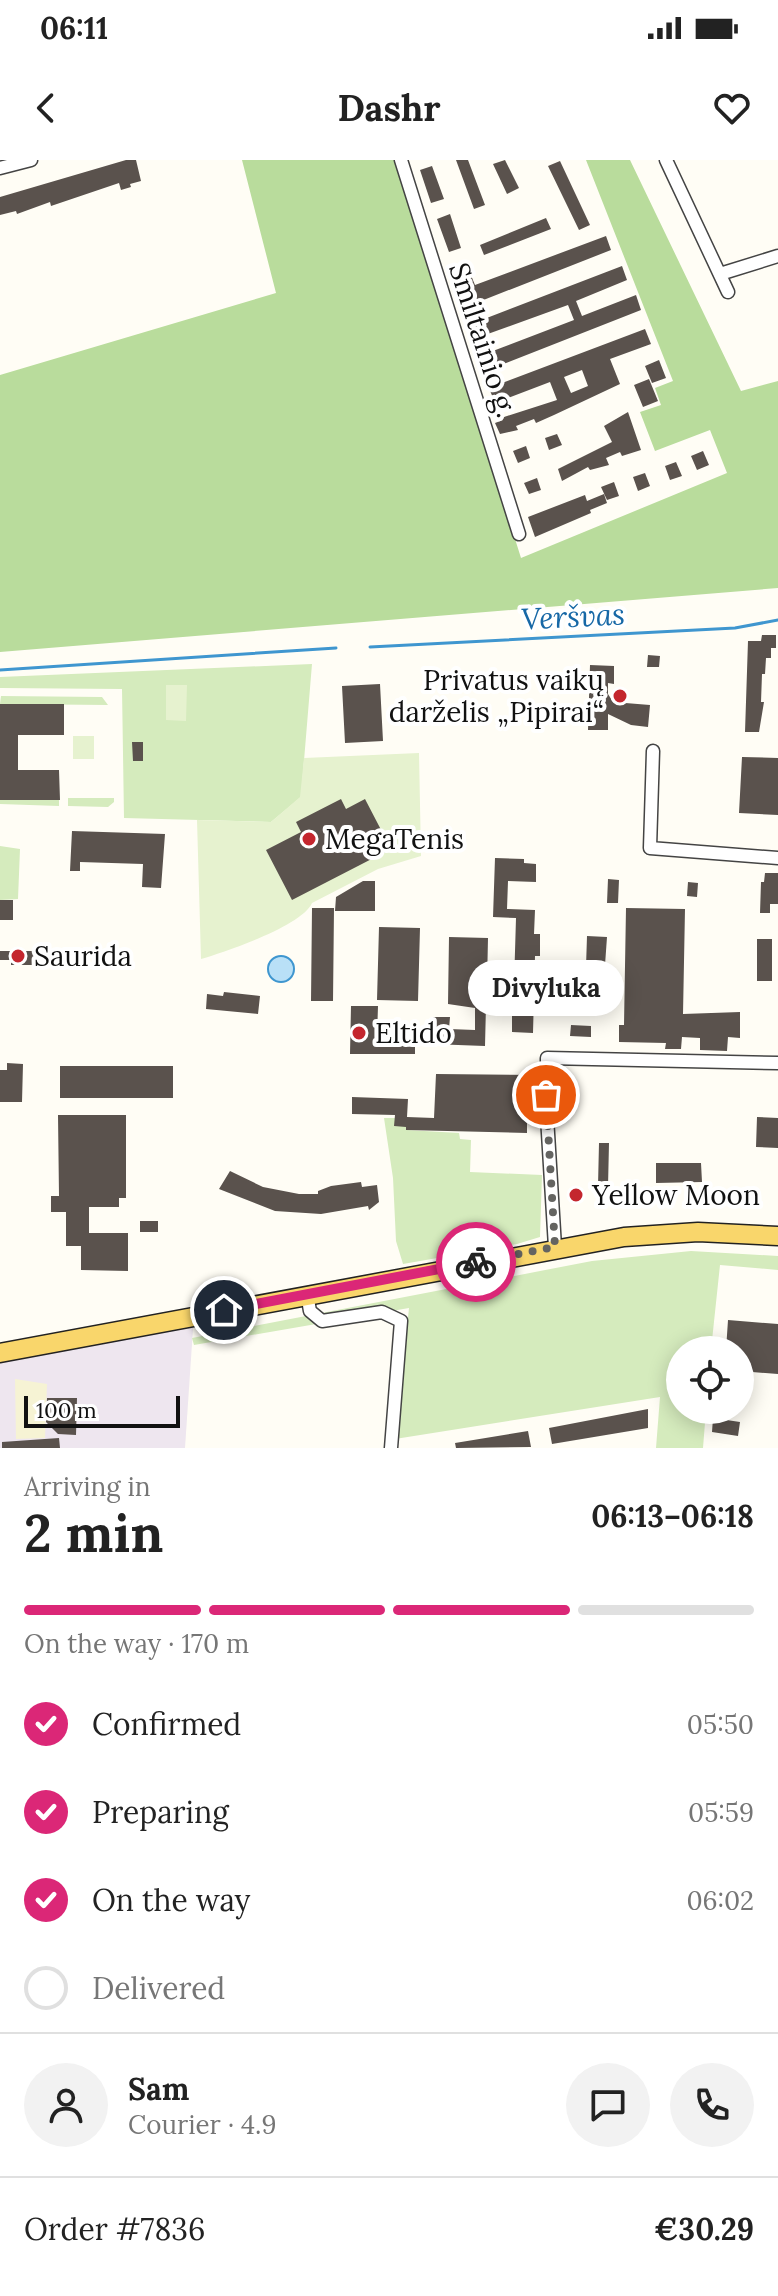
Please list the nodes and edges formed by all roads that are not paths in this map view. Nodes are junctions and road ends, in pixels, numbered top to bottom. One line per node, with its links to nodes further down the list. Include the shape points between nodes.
1 (31, 160): 4 (street)
2 (401, 160): 8 (street, Smiltainio g.)
3 (666, 160): 6 (street)
4 (0, 168)
5 (778, 256): 6 (street)
6 (720, 274): 7 (street)
7 (728, 292)
8 (519, 534)
9 (653, 751): 10 (street, via 650,848)
10 (778, 858)
11 (778, 1063): 13 (street, via 547,1058)
12 (778, 1236): 13 (main road, via 660,1233)
13 (555, 1247): 14 (main road)
14 (307, 1294): 15 (main road); 16 (street, via 310,1311 322,1321 382,1312 401,1321)
15 (0, 1353)
16 (391, 1448)

